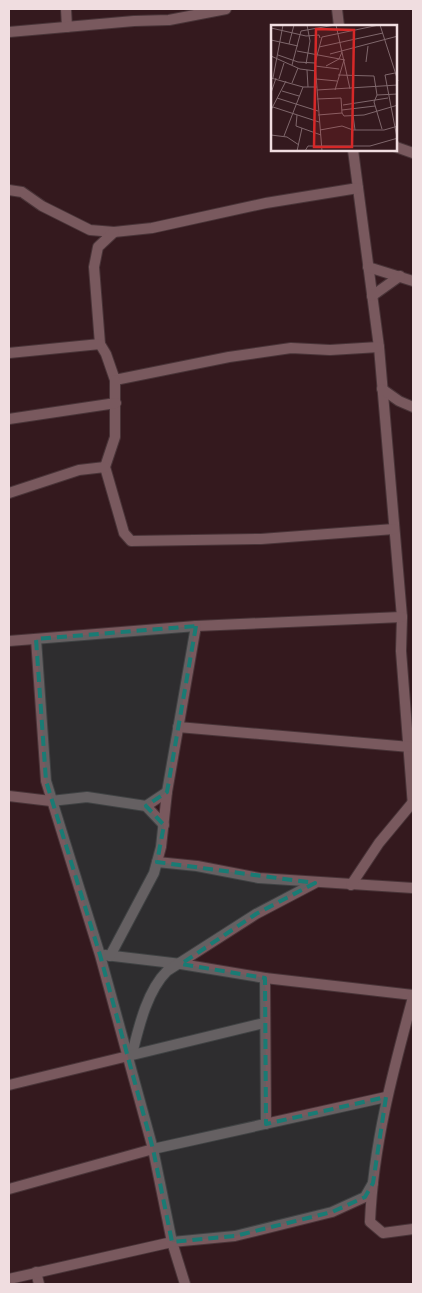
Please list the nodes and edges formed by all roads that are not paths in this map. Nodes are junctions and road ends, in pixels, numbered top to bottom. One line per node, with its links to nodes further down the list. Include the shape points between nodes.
1 (66, 9): 5 (street)
2 (226, 9): 5 (street, via 169,20)
3 (337, 9): 4 (street)
4 (339, 25)
5 (67, 27): 6 (street)
6 (9, 32)
7 (397, 148): 9 (street)
8 (353, 151): 10 (street)
9 (413, 153)
10 (358, 188): 12 (street, via 266,203 152,228); 13 (street)
11 (9, 190): 12 (street, via 22,192 90,230)
12 (114, 232): 17 (street, via 98,247 94,267)
13 (368, 267): 14 (street); 16 (street)
14 (400, 276): 15 (street); 16 (street)
15 (413, 281)
16 (372, 296): 18 (street)
17 (100, 344): 19 (street); 20 (street)
18 (379, 347): 20 (street, via 291,348); 21 (street)
19 (9, 353)
20 (115, 380): 23 (street)
21 (382, 389): 22 (street); 25 (street)
22 (399, 401): 24 (street); 25 (street)
23 (116, 403): 26 (street); 27 (street, via 115,437)
24 (413, 407)
25 (384, 411): 29 (street)
26 (9, 419)
27 (106, 466): 28 (street, via 78,470); 29 (street, via 124,533 131,542 261,540)
28 (9, 493)
29 (394, 529): 30 (street)
30 (402, 617): 31 (street); 34 (street)
31 (196, 626): 32 (street); 36 (street)
32 (36, 639): 33 (street); 40 (street, via 46,781)
33 (9, 642)
34 (401, 651): 35 (street); 37 (street)
35 (413, 651)
36 (178, 727): 37 (street); 38 (street)
37 (410, 747): 41 (street)
38 (167, 792): 42 (street); 44 (street)
39 (9, 796): 40 (street)
40 (51, 801): 42 (street, via 87,797); 49 (street)
41 (413, 802): 43 (street); 47 (street)
42 (146, 806): 44 (street)
43 (413, 806)
44 (164, 825): 45 (street)
45 (157, 862): 46 (street); 50 (street)
46 (315, 883): 47 (street); 51 (street, via 256,914)
47 (351, 885): 48 (street)
48 (413, 888)
49 (100, 955): 50 (street); 55 (street)
50 (110, 956): 51 (street)
51 (181, 964): 52 (street); 55 (street, via 158,980)
52 (265, 978): 53 (street); 54 (street)
53 (413, 996): 57 (street)
54 (264, 1023): 55 (street); 58 (street)
55 (130, 1055): 56 (street); 59 (street)
56 (9, 1085)
57 (386, 1097): 58 (street); 60 (street)
58 (266, 1124): 59 (street)
59 (152, 1150): 61 (street); 65 (street)
60 (373, 1183): 62 (street, via 365,1197); 63 (street)
61 (9, 1189)
62 (349, 1206): 63 (street); 65 (street, via 235,1236)
63 (370, 1211): 64 (street, via 370,1222 383,1233)
64 (413, 1229)
65 (172, 1242): 66 (street); 69 (street)
66 (36, 1272): 67 (street); 68 (street)
67 (9, 1279)
68 (39, 1284)
69 (185, 1284)

